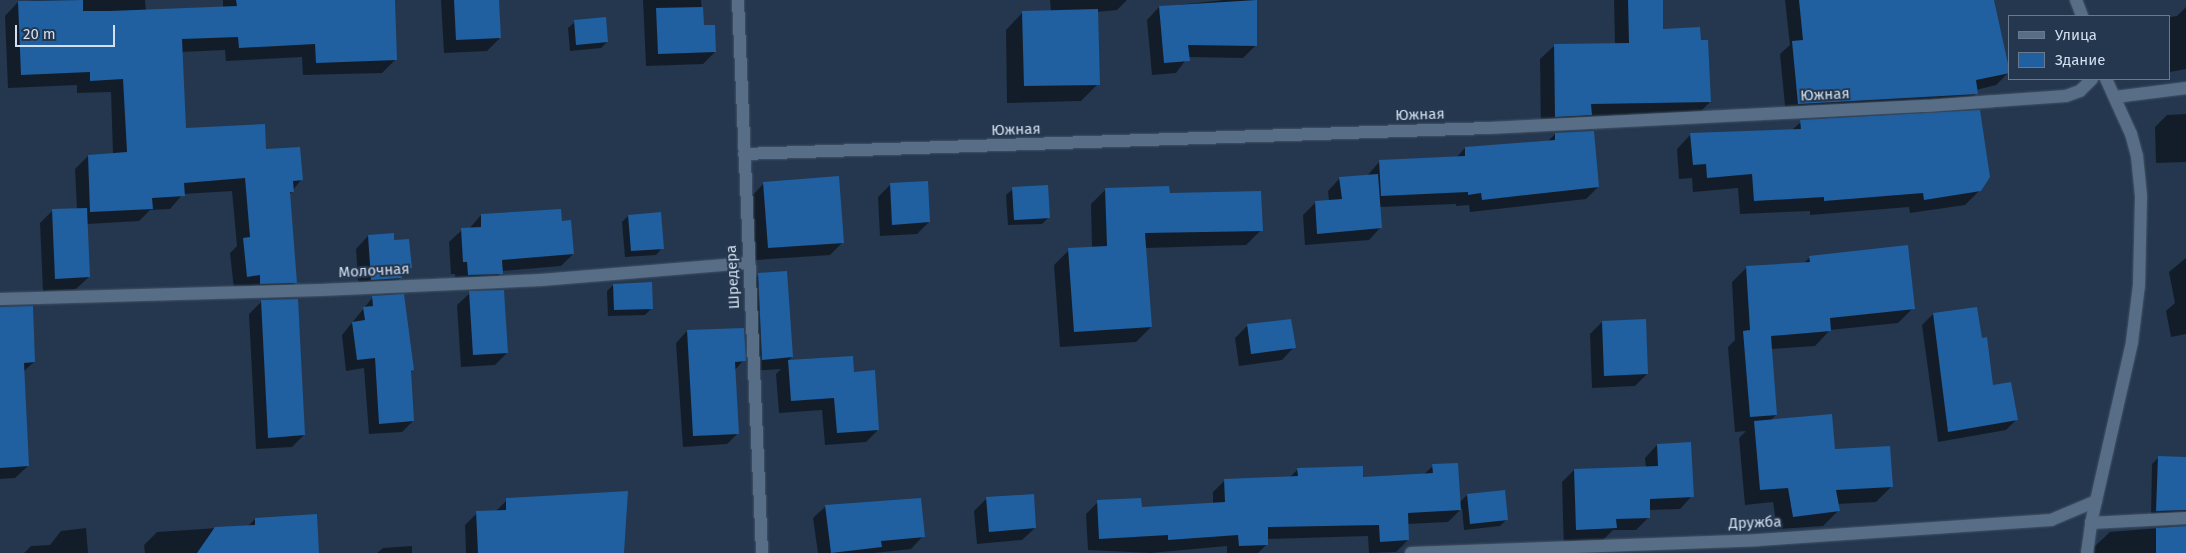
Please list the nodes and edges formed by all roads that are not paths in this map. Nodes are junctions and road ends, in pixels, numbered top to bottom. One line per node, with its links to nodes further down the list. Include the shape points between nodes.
1 (738, 0): 8 (street, Шредера)
2 (2076, 0): 3 (street)
3 (2082, 15)
4 (2091, 80): 8 (street, Южная, via 2080,90 2066,96 1926,106 1489,128)
5 (2106, 80): 7 (street)
6 (2186, 88): 7 (street)
7 (2115, 97): 11 (street, via 2137,156 2141,196 2139,285 2132,342)
8 (744, 154): 9 (street, Шредера)
9 (749, 263): 10 (street, Молочная, via 532,280); 14 (street, Шредера)
10 (0, 299)
11 (2096, 501): 13 (street); 15 (street, Дружба, via 2051,520 1758,540)
12 (2186, 518): 13 (street)
13 (2091, 523): 16 (street)
14 (762, 553)
15 (1411, 553)
16 (2087, 553)

